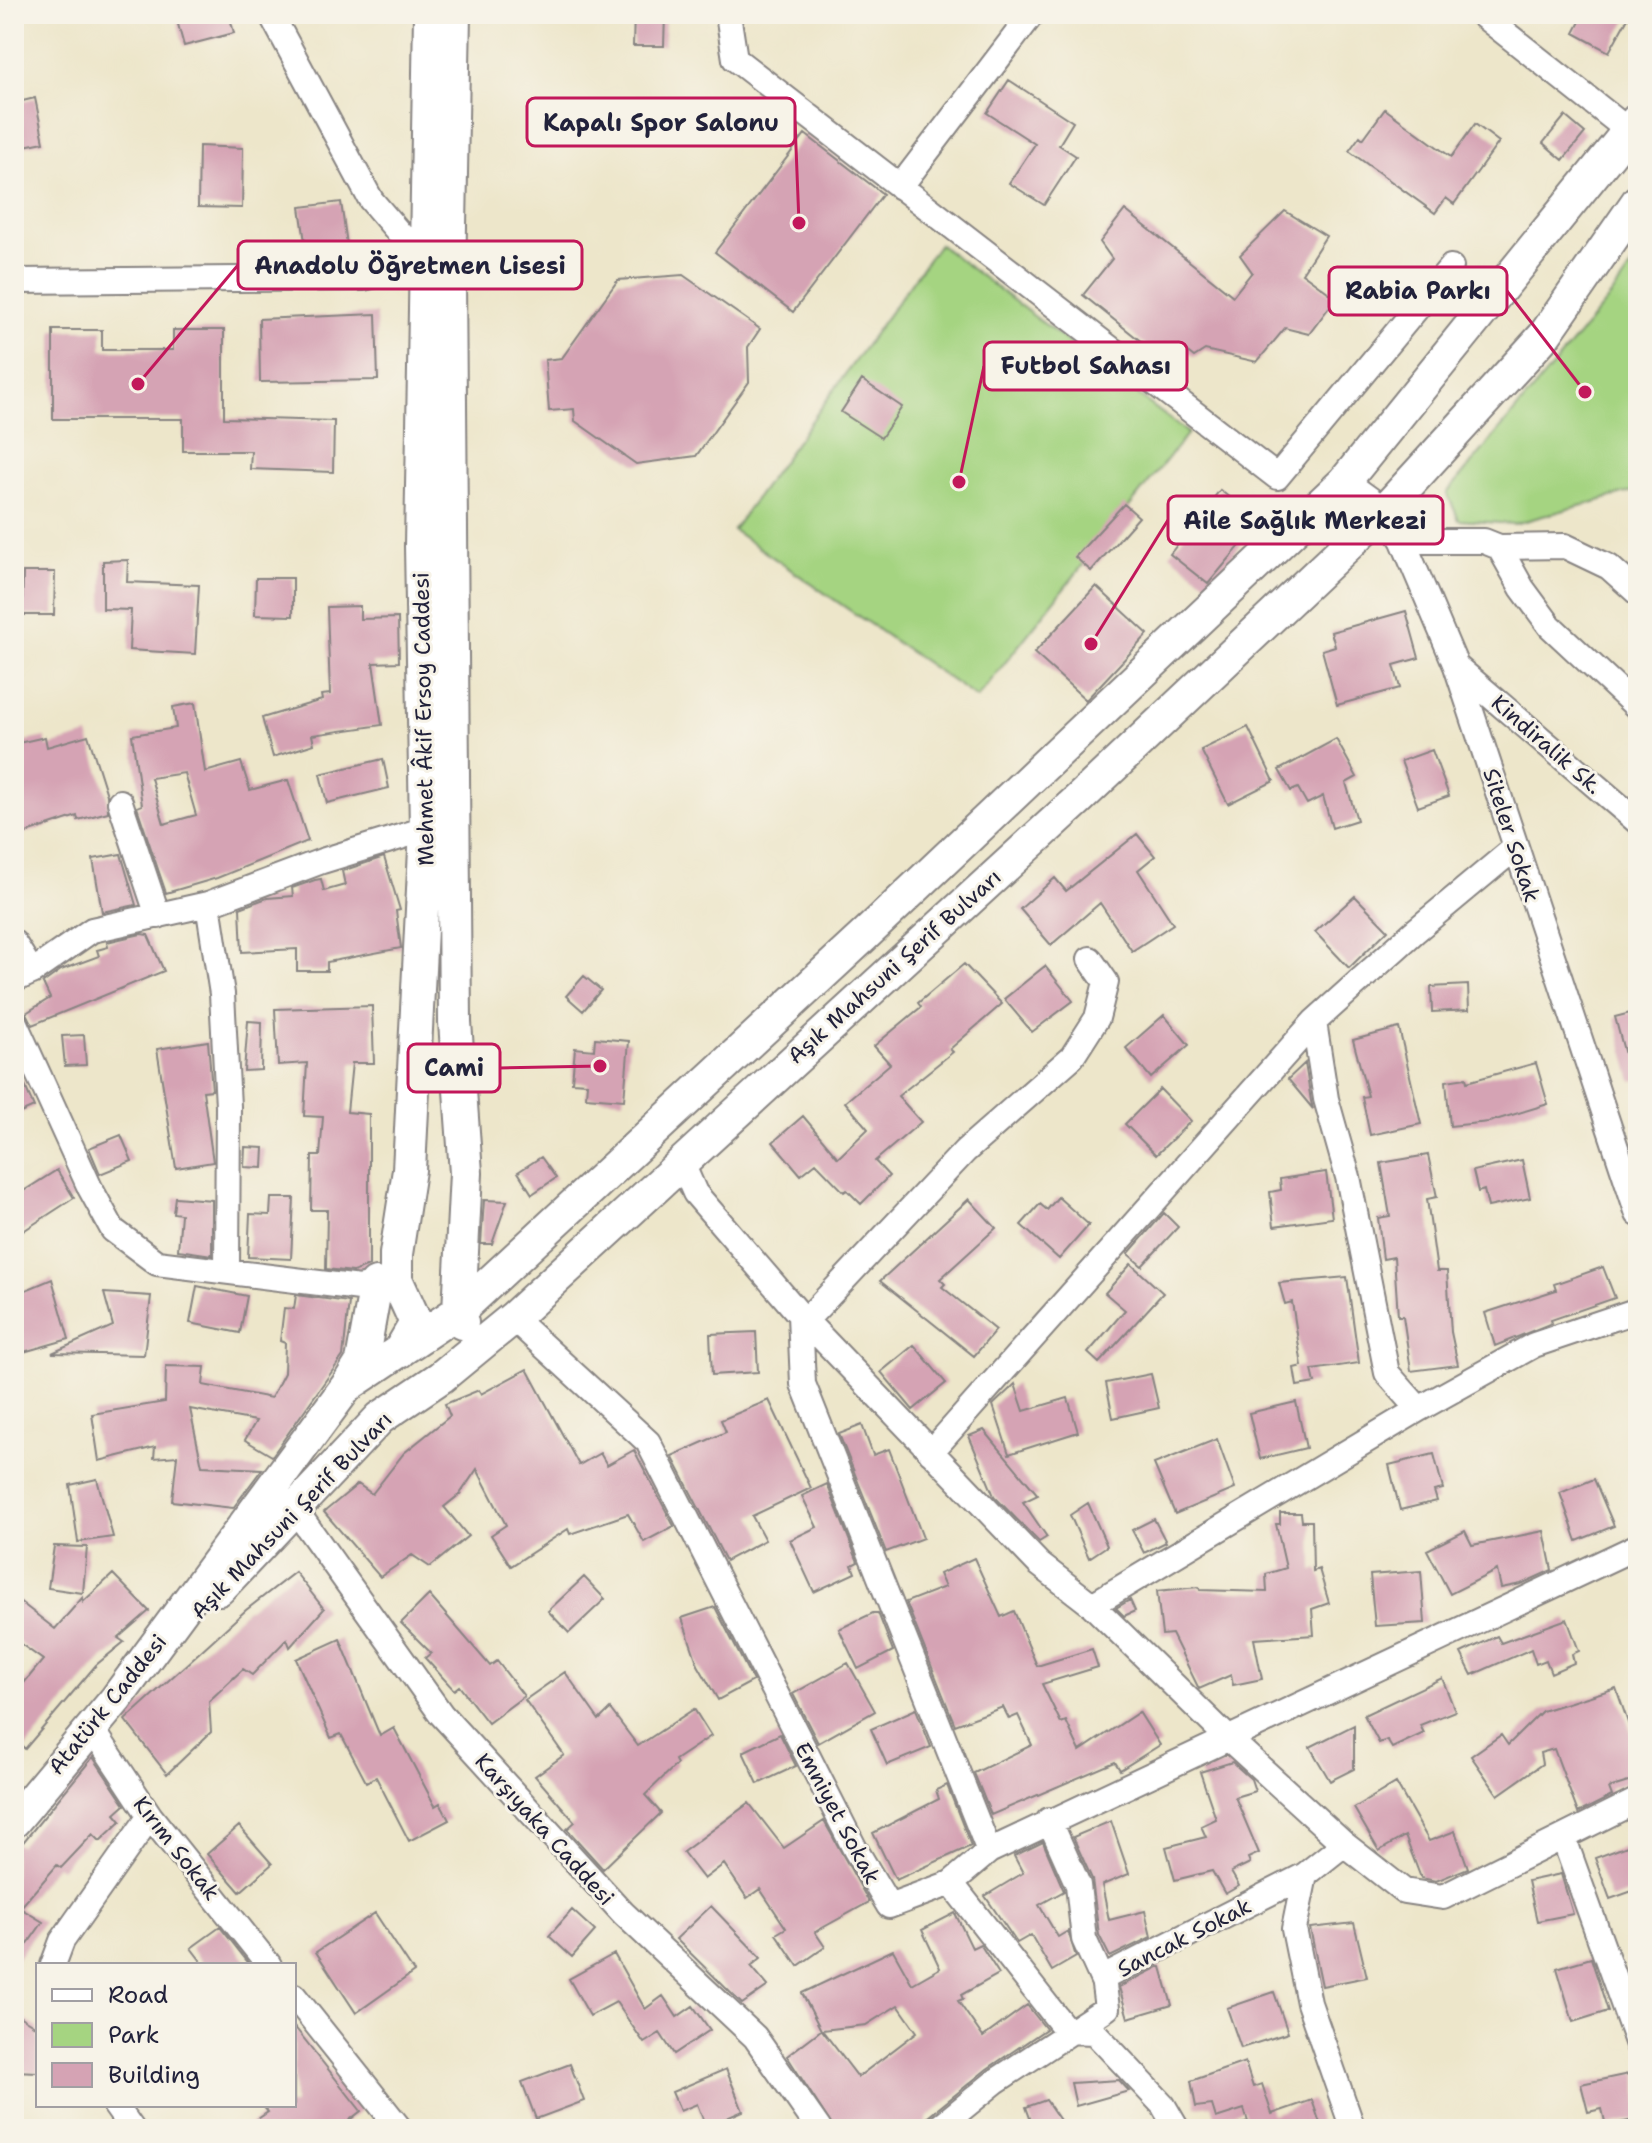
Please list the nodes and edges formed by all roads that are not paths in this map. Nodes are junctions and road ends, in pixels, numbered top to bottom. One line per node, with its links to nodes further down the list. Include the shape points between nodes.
1 (271, 14): 10 (street, via 371,200)
2 (430, 14): 10 (main road, Mehmet Âkif Ersoy Caddesi)
3 (454, 14): 21 (main road, Mehmet Âkif Ersoy Caddesi, via 449,279)
4 (728, 14): 8 (street, via 735,59)
5 (1032, 14): 8 (street)
6 (1481, 14): 7 (street)
7 (1634, 125): 13 (main road, Aşık Mahsuni Şerif Bulvarı)
8 (900, 187): 11 (street, via 1277,477)
9 (1638, 201): 14 (main road, Aşık Mahsuni Şerif Bulvarı, via 1544,336)
10 (425, 263): 12 (street, via 364,278); 23 (main road, Mehmet Âkif Ersoy Caddesi, via 421,546)
11 (1451, 267)
12 (14, 281)
13 (1345, 481): 14 (street, Siteler Sokak); 37 (main road, Aşık Mahsuni Şerif Bulvarı)
14 (1385, 510): 15 (street, Siteler Sokak); 32 (main road, Aşık Mahsuni Şerif Bulvarı, via 1127,755)
15 (1403, 541): 16 (street, via 1484,541); 18 (street, Siteler Sokak)
16 (1499, 547): 17 (street, via 1565,546 1609,567); 19 (street, via 1550,626)
17 (1638, 593)
18 (1456, 666): 22 (street, Kindiralik Sk.); 24 (street, Siteler Sokak)
19 (1638, 708)
20 (120, 802): 26 (street)
21 (455, 811): 23 (street); 37 (main road, Mehmet Âkif Ersoy Caddesi, via 455,1022 466,1173)
22 (1638, 822)
23 (426, 829): 25 (street); 35 (main road, Mehmet Âkif Ersoy Caddesi, via 409,1170 396,1254)
24 (1516, 847): 31 (street); 33 (street, Siteler Sokak)
25 (208, 904): 26 (street); 34 (street, via 222,994 228,1106)
26 (158, 916): 29 (street, via 92,930)
27 (14, 943): 29 (street)
28 (1090, 959): 39 (street, via 1106,982 1097,1018 1072,1057 965,1151)
29 (23, 976)
30 (14, 1021): 34 (street, via 113,1230 157,1263)
31 (1314, 1022): 44 (street, via 1387,1373); 45 (street)
32 (681, 1161): 38 (main road, Aşık Mahsuni Şerif Bulvarı); 39 (street, via 695,1193)
33 (1638, 1214)
34 (227, 1270): 35 (street, via 360,1288)
35 (386, 1281): 41 (main road, Mehmet Âkif Ersoy Caddesi, via 416,1323); 43 (main road, via 362,1362)
36 (1638, 1310): 44 (street, via 1534,1345)
37 (459, 1311): 40 (main road, Mehmet Âkif Ersoy Caddesi); 41 (main road, Atatürk Caddesi)
38 (513, 1318): 40 (main road, Aşık Mahsuni Şerif Bulvarı); 60 (street, Emniyet Sokak, via 648,1442 889,1906)
39 (802, 1318): 45 (street); 58 (street, via 803,1384)
40 (471, 1353): 42 (main road, Aşık Mahsuni Şerif Bulvarı)
41 (397, 1354): 42 (main road, via 408,1377); 43 (main road, Atatürk Caddesi)
42 (441, 1377): 46 (main road, Aşık Mahsuni Şerif Bulvarı, via 380,1418)
43 (347, 1386): 49 (main road, Atatürk Caddesi)
44 (1419, 1409): 48 (street)
45 (931, 1452): 48 (street, via 1039,1564)
46 (294, 1508): 49 (main road, Aşık Mahsuni Şerif Bulvarı); 70 (street, Karşıyaka Caddesi, via 441,1714 623,1913 755,2037)
47 (1638, 1546): 51 (street, Emniyet Sokak)
48 (1092, 1605): 51 (street)
49 (116, 1699): 50 (main road, Atatürk Caddesi)
50 (91, 1727): 53 (street, Kırım Sokak); 54 (main road, Atatürk Caddesi)
51 (1228, 1738): 55 (street, Emniyet Sokak); 57 (street)
52 (1638, 1800): 56 (street)
53 (150, 1816): 61 (street, via 62,1941); 62 (street, Kırım Sokak)
54 (15, 1817)
55 (1049, 1820): 58 (street, Emniyet Sokak); 63 (street, via 1078,1885 1084,1939)
56 (1564, 1839): 57 (street, via 1443,1897 1404,1891); 66 (street)
57 (1344, 1844): 59 (street, Sancak Sokak)
58 (989, 1851): 60 (street, Emniyet Sokak)
59 (1305, 1875): 63 (street, Sancak Sokak); 73 (street, via 1294,1929 1309,2003)
60 (951, 1883): 65 (street)
61 (54, 1963)
62 (267, 1963)
63 (1103, 1981): 65 (street, Sancak Sokak, via 1107,2008)
64 (296, 1999): 69 (street)
65 (1067, 2031): 71 (street, Sancak Sokak); 72 (street, via 1094,2032 1163,2105)
66 (1638, 2045)
67 (116, 2107): 68 (street)
68 (132, 2129)
69 (400, 2129)
70 (819, 2129)
71 (937, 2129)
72 (1177, 2129)
73 (1353, 2129)

